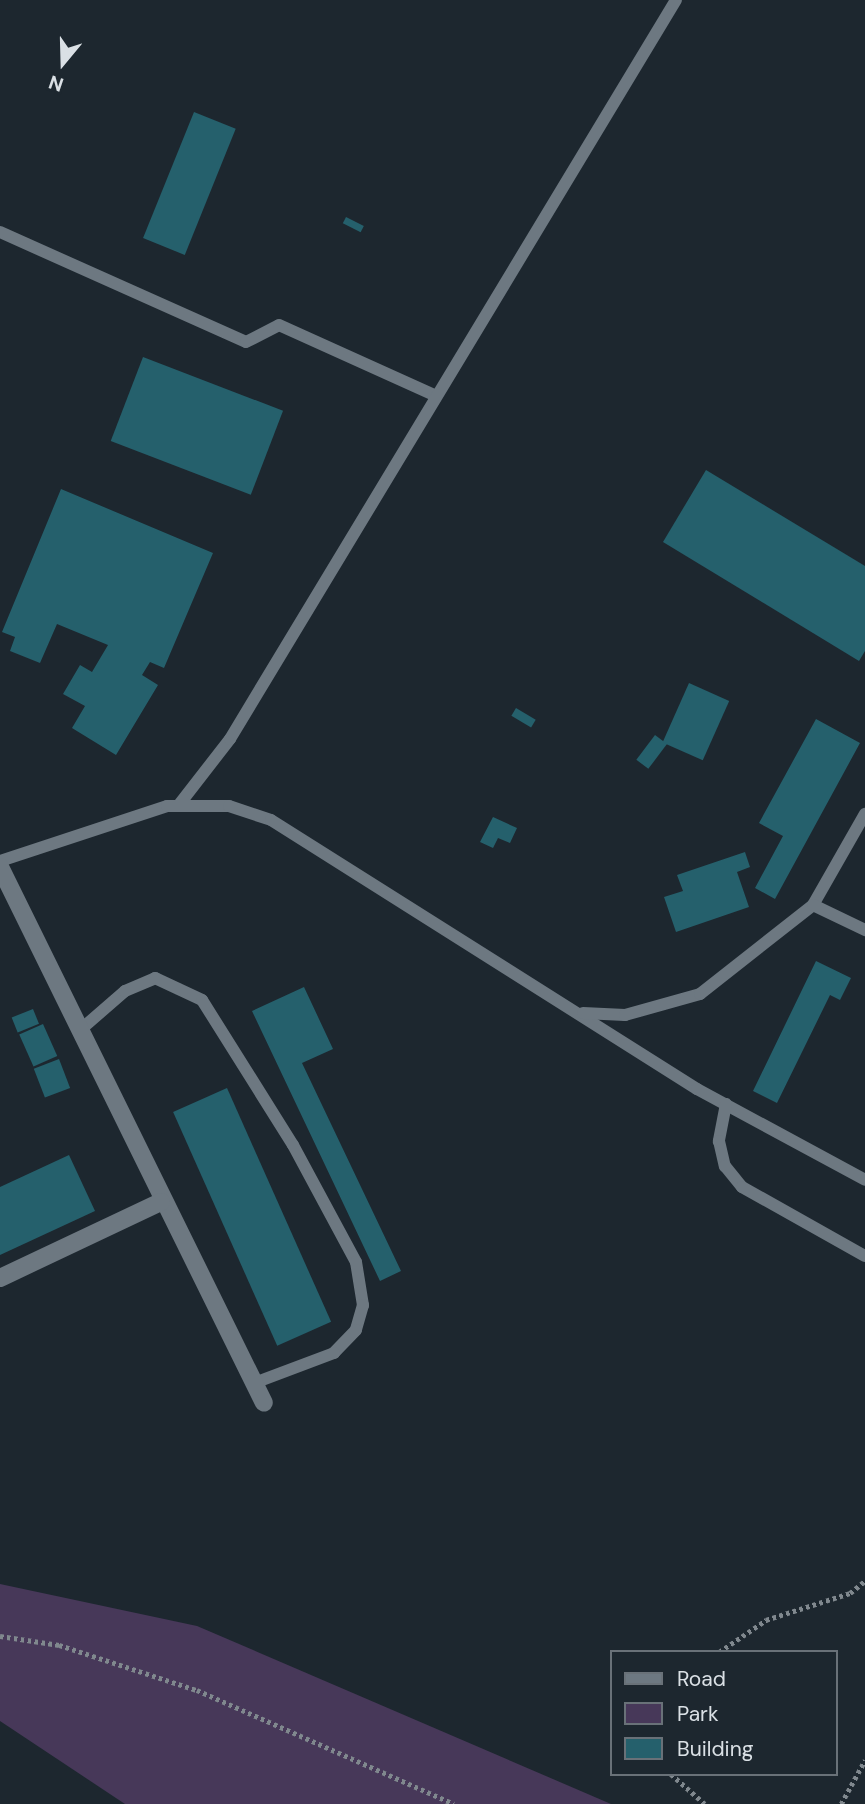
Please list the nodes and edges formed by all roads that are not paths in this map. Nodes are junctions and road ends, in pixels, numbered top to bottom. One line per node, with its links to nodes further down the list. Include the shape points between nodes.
1 (676, 0): 3 (lane)
2 (0, 232): 3 (lane, via 246,342 279,325)
3 (436, 396): 4 (lane, via 230,739)
4 (178, 806): 6 (lane); 10 (lane, via 229,806 271,820)
5 (865, 814): 8 (lane)
6 (0, 861)
7 (0, 867): 11 (street)
8 (813, 905): 9 (lane); 10 (lane, via 700,994 625,1015)
9 (865, 930)
10 (583, 1013): 12 (lane)
11 (79, 1031): 14 (street); 17 (lane, via 124,992 155,978 202,1000 293,1145 356,1262 363,1305 356,1329 334,1353)
12 (726, 1104): 13 (lane); 15 (lane, via 719,1141 725,1166 742,1187)
13 (865, 1180)
14 (161, 1202): 16 (street); 17 (street)
15 (865, 1256)
16 (0, 1278)
17 (254, 1383): 18 (street)
18 (264, 1403)

